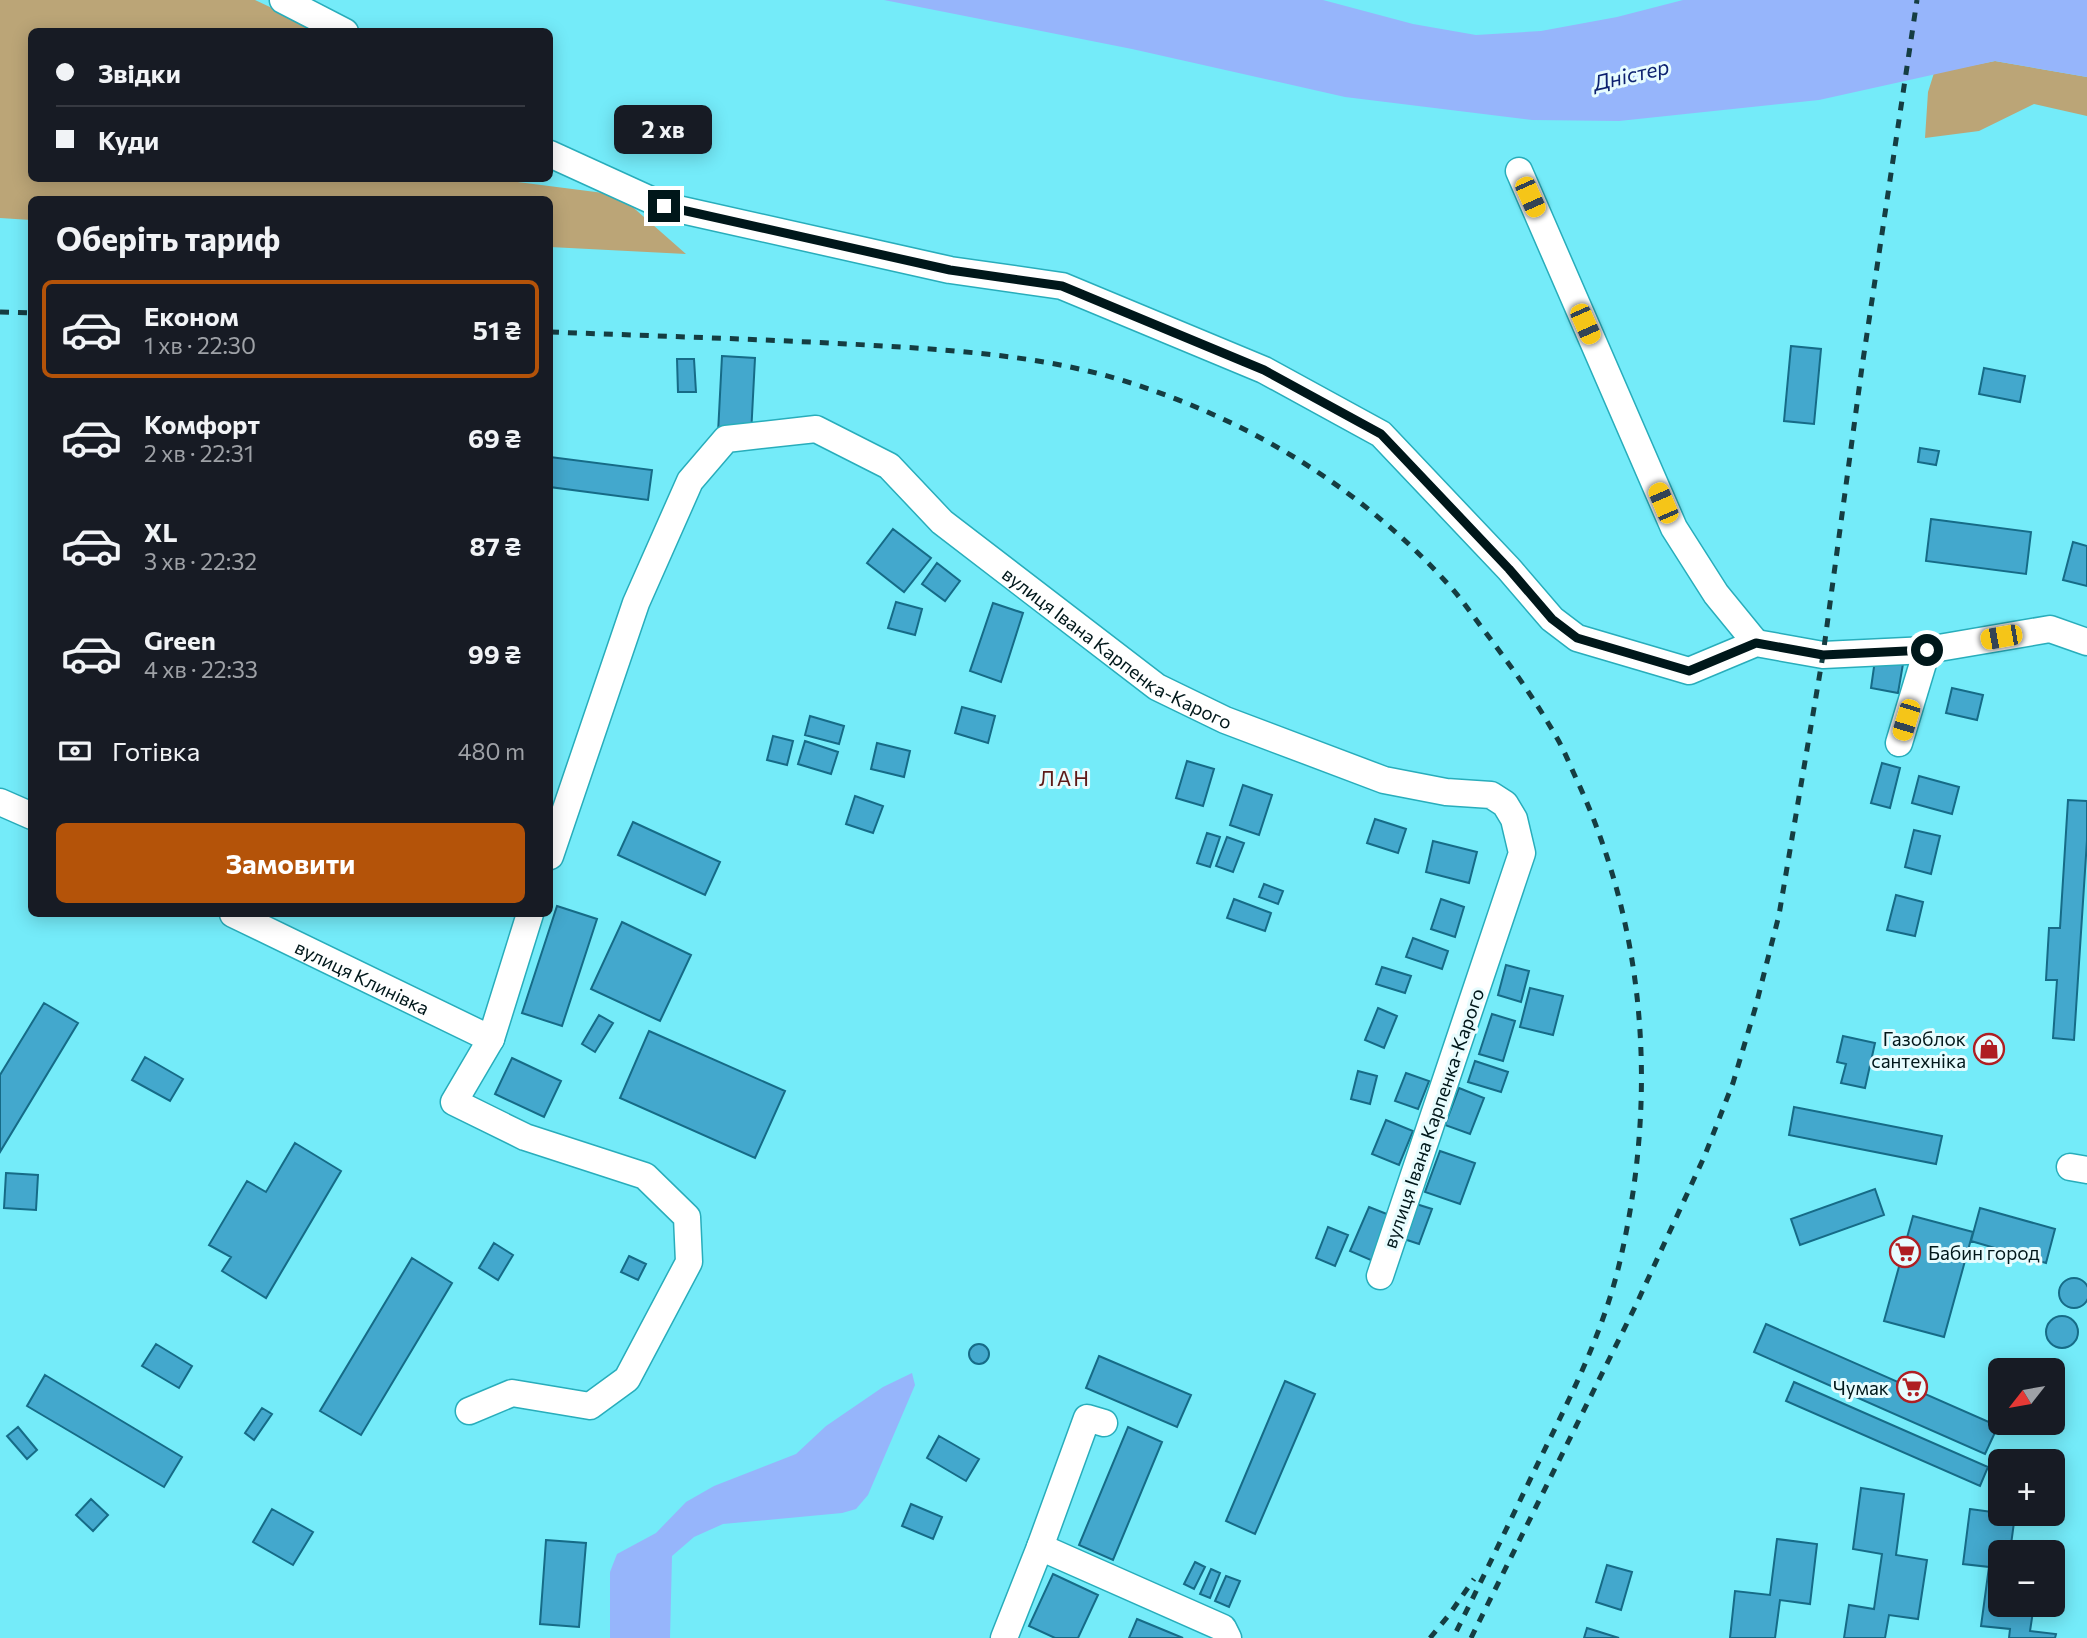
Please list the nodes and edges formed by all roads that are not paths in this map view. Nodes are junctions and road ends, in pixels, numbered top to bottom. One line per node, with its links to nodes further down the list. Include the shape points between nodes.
1 (283, 0): 2 (street)
2 (337, 28)
3 (553, 156): 6 (street, via 664,206 950,270 1062,286 1264,370 1381,434 1552,619 1577,638 1689,671)
4 (1519, 171): 6 (street, via 1674,528 1716,594)
5 (2087, 642): 7 (street, via 2050,629)
6 (1756, 643): 7 (street, via 1823,655)
7 (1927, 650): 8 (street)
8 (1899, 743)
9 (0, 802): 10 (street)
10 (28, 814)
11 (553, 847): 15 (street, вулиця Івана Карпенка-Карого, via 636,603 690,481 726,439 816,429 889,467 942,522 1157,687 1225,720 1384,780 1491,795 1505,804 1514,819 1522,853)
12 (239, 917): 14 (street, вулиця Клинівка)
13 (529, 917): 14 (street)
14 (491, 1039): 16 (street, via 454,1102 526,1137 645,1176 687,1217 689,1262 627,1379 590,1406 512,1393)
15 (1380, 1276)
16 (469, 1411)
17 (1104, 1423): 18 (street, via 1087,1418)
18 (1040, 1547): 19 (street); 20 (street, via 1223,1628)
19 (1004, 1638)
20 (1228, 1638)

